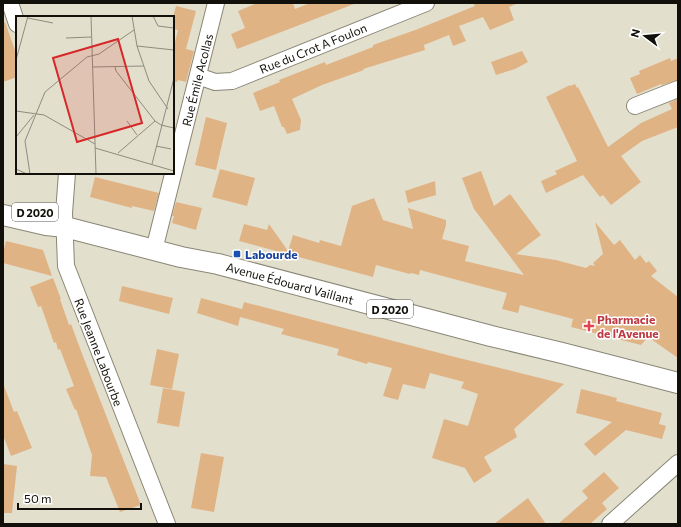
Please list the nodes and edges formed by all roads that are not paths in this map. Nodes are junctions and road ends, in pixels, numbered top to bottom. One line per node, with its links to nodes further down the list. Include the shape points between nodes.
1 (10, 3): 4 (street)
2 (216, 3): 5 (street, Rue Émile Acollas)
3 (426, 3): 5 (street, Rue du Crot A Foulon, via 232,81 215,82)
4 (16, 21)
5 (198, 76): 8 (street, Rue Émile Acollas)
6 (678, 89): 7 (street)
7 (635, 106)
8 (174, 171)
9 (67, 174): 13 (street, Rue Jeanne Labourbe)
10 (173, 174): 14 (street, Rue Émile Acollas)
11 (3, 203): 13 (main road, Avenue Édouard Vaillant / D 2020, via 46,215)
12 (3, 215): 13 (main road, Avenue Édouard Vaillant / D 2020)
13 (65, 227): 14 (main road, Avenue Édouard Vaillant / D 2020); 17 (street, Rue Jeanne Labourbe, via 66,266)
14 (154, 250): 15 (main road, Avenue Édouard Vaillant / D 2020, via 241,270)
15 (678, 384)
16 (678, 463): 18 (street)
17 (167, 524)
18 (610, 524)

